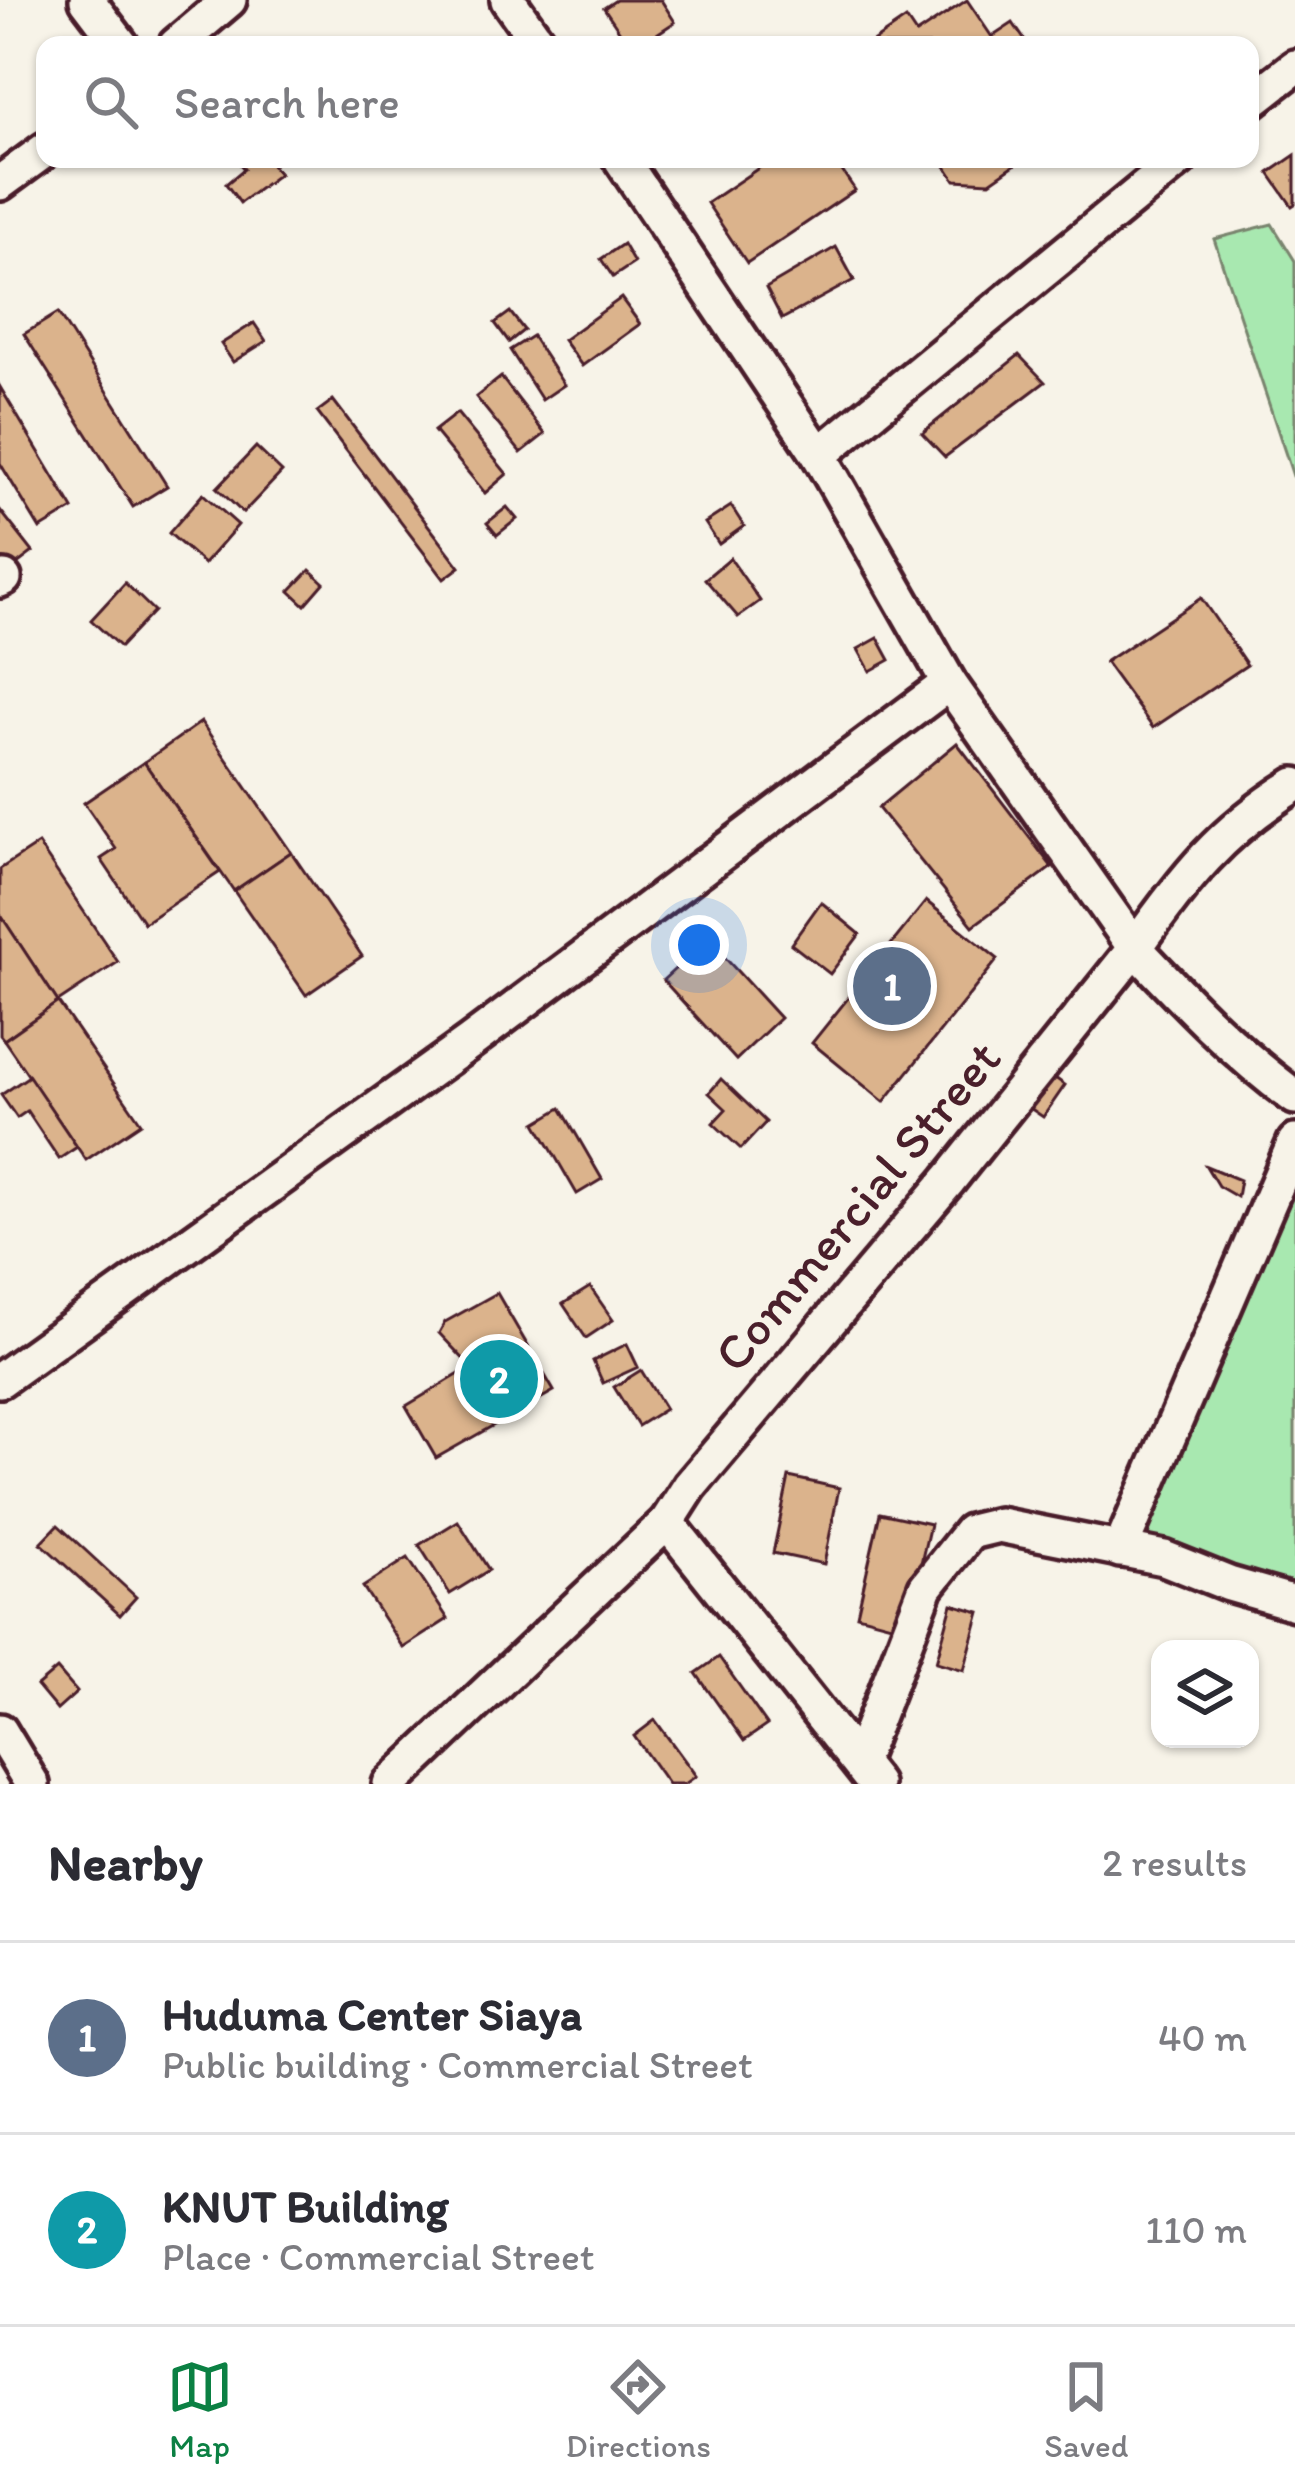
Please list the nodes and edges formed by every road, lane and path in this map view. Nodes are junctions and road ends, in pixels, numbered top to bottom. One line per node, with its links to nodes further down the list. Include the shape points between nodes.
1 (87, 0): 4 (street)
2 (229, 0): 5 (street)
3 (508, 0): 6 (street)
4 (114, 36)
5 (187, 36)
6 (534, 36)
7 (1295, 67): 8 (street)
8 (1259, 95)
9 (36, 157): 12 (street)
10 (627, 168): 13 (street)
11 (1169, 168): 13 (street)
12 (0, 183)
13 (819, 455): 14 (street)
14 (949, 683): 16 (street); 19 (street)
15 (1295, 785): 16 (street, Commercial Street, via 1250,813 1189,872)
16 (1135, 948): 17 (street, via 1205,1022); 20 (street, Commercial Street)
17 (1295, 1097)
18 (1295, 1142): 21 (street)
19 (0, 1380)
20 (667, 1522): 24 (street); 26 (street, Commercial Street)
21 (1120, 1550): 22 (street); 24 (street, via 999,1525 970,1532 926,1587)
22 (1295, 1603)
23 (0, 1731): 25 (street)
24 (867, 1773)
25 (32, 1784)
26 (390, 1784)

